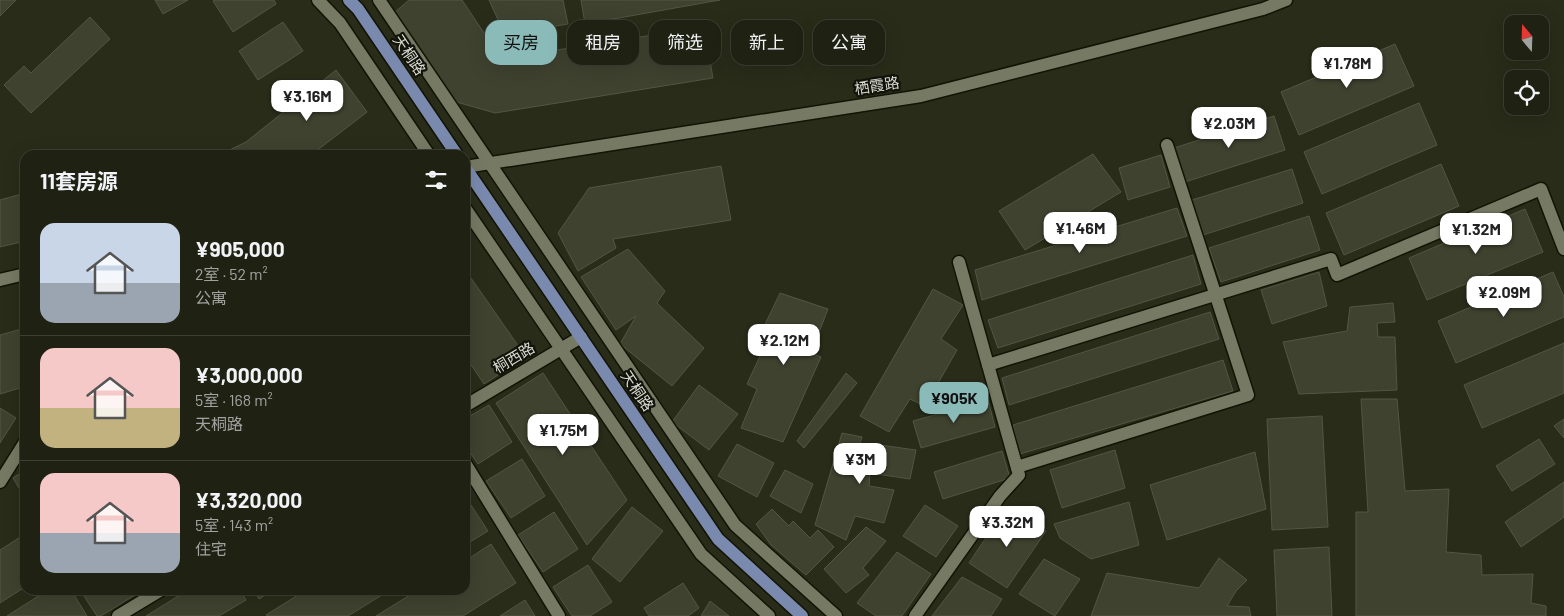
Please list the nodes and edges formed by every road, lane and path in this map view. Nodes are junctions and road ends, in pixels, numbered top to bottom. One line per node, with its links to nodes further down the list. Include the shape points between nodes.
1 (318, 0): 6 (street, via 340,23)
2 (349, 0): 7 (main road, 天桐路, via 358,8)
3 (379, 0): 8 (street)
4 (1286, 0): 8 (street, 栖霞路, via 1263,9 921,96)
5 (1167, 145): 21 (street, via 1248,395)
6 (426, 150)
7 (454, 150)
8 (489, 163): 9 (street, 栖霞路); 29 (street, via 735,524)
9 (470, 166)
10 (470, 174): 16 (main road, 天桐路)
11 (470, 215): 17 (street)
12 (1564, 249): 18 (street, via 1541,190 1337,275 1331,259)
13 (959, 262): 18 (street)
14 (20, 275): 15 (street)
15 (0, 280)
16 (581, 338): 17 (street, 桐西路); 28 (main road, 天桐路, via 718,539)
17 (561, 349): 19 (street, 桐西路); 27 (street, via 701,554)
18 (988, 365): 21 (street)
19 (470, 403)
20 (20, 450): 23 (street)
21 (1017, 467): 30 (street, via 1019,475 1000,496)
22 (470, 471): 26 (street)
23 (0, 482)
24 (153, 595): 25 (street)
25 (118, 616)
26 (559, 616)
27 (769, 616)
28 (802, 616)
29 (836, 616)
30 (915, 616)

